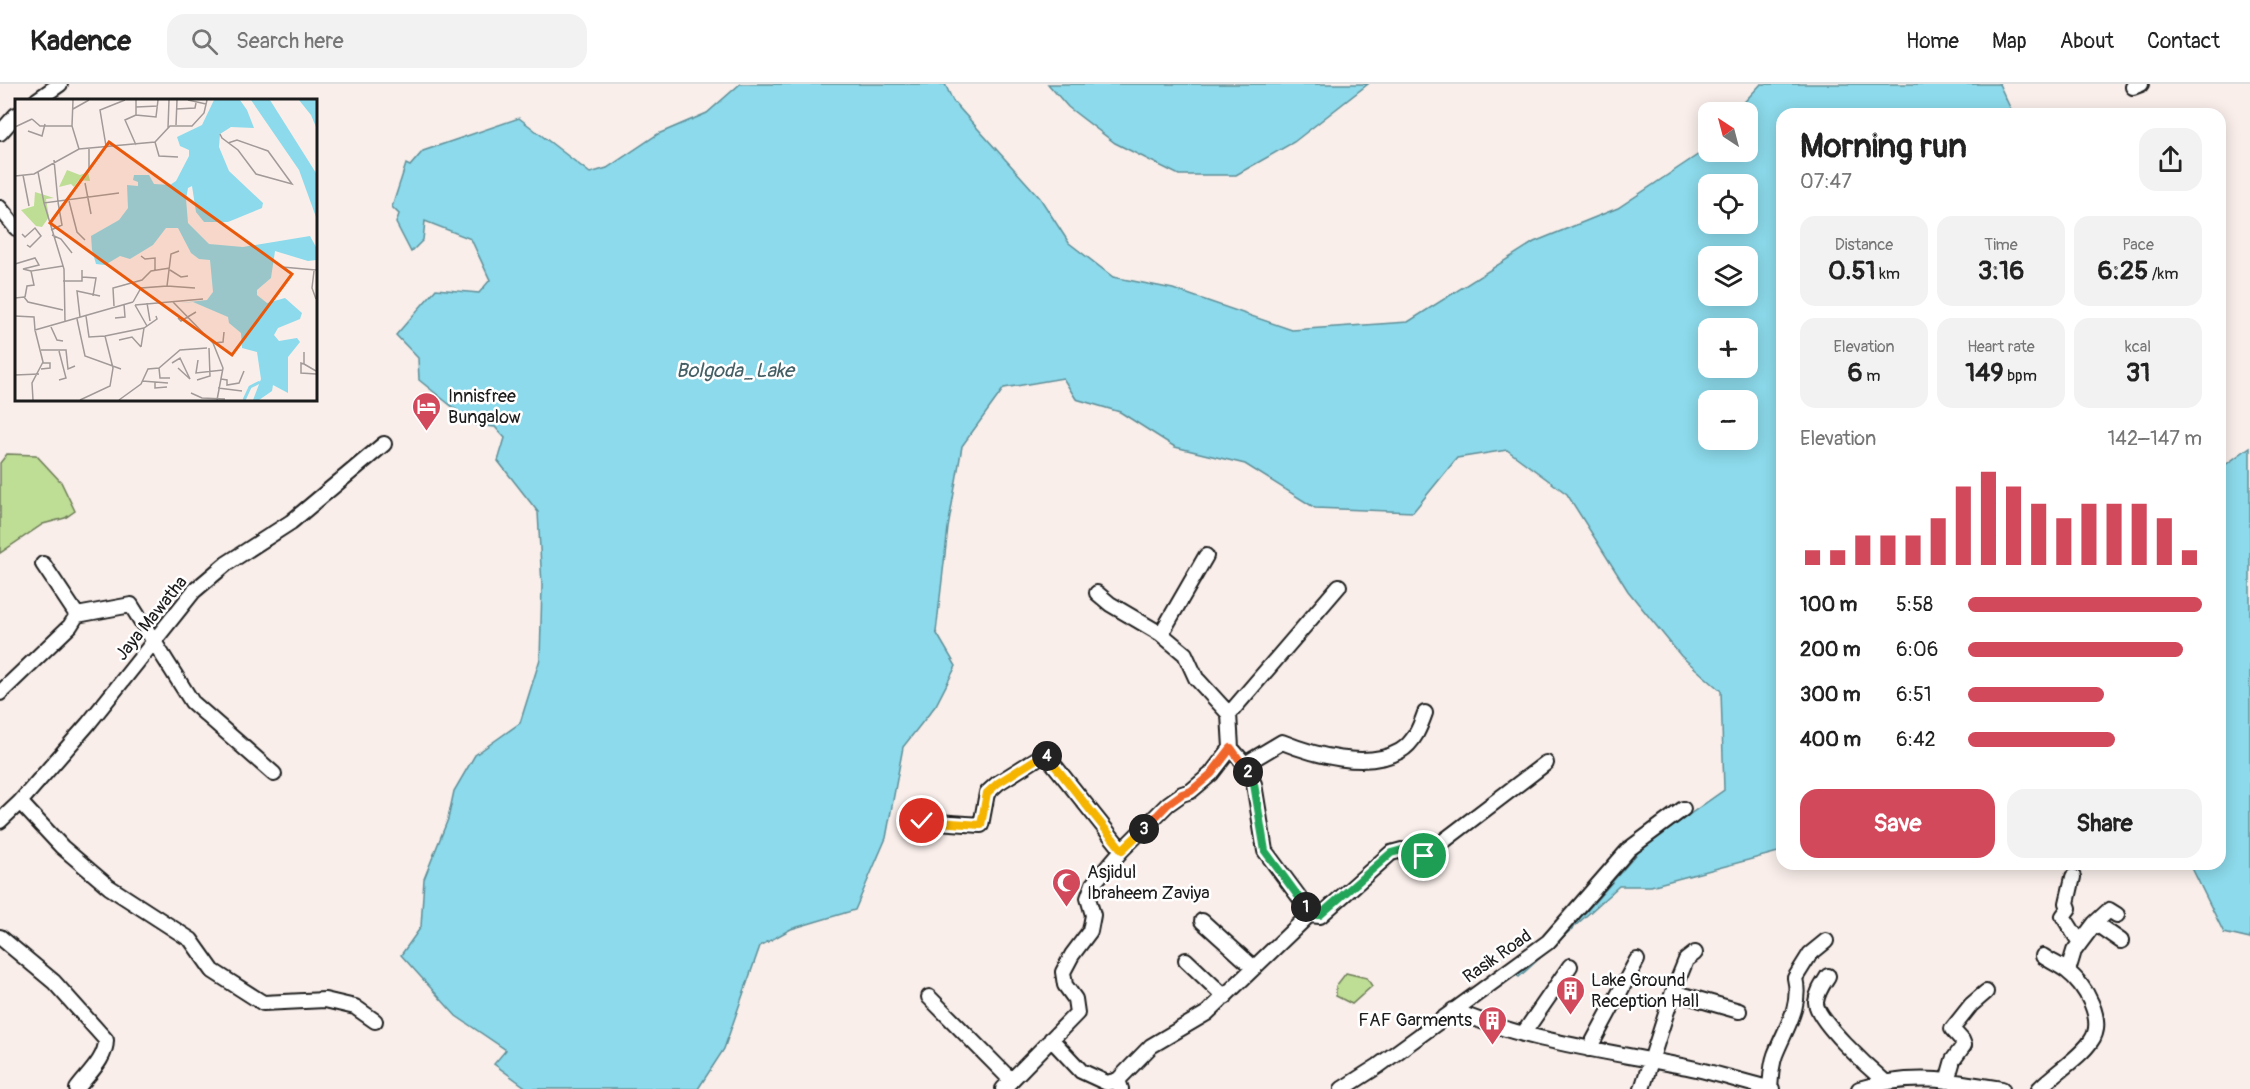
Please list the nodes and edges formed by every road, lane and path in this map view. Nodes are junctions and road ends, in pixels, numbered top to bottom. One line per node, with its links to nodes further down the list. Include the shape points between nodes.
1 (60, 84): 2 (street)
2 (38, 99)
3 (15, 116): 4 (street)
4 (0, 133)
5 (0, 208): 6 (street)
6 (15, 227)
7 (384, 444): 14 (street, Jaya Mawatha, via 291,522 226,564 194,591)
8 (1206, 556): 13 (street)
9 (43, 564): 12 (street)
10 (1339, 586): 17 (street)
11 (1097, 593): 13 (street)
12 (77, 615): 14 (street, via 130,604); 15 (street)
13 (1161, 634): 17 (street, via 1185,654 1196,678)
14 (153, 642): 21 (street, via 192,702); 22 (street, Jaya Mawatha)
15 (0, 693)
16 (1425, 713): 20 (street, via 1418,733 1400,751 1378,758 1359,761 1305,752 1282,742)
17 (1228, 714): 18 (street)
18 (1231, 748): 20 (street); 26 (street, via 1211,774 1168,804)
19 (1546, 764): 28 (street, via 1424,856 1417,860 1402,850 1391,853 1320,915)
20 (1245, 765): 28 (street, via 1254,784 1265,851)
21 (274, 774)
22 (20, 802): 24 (street, Jaya Mawatha); 50 (street, via 63,847 110,886 190,940 213,971 263,1003 325,1000 355,1007)
23 (1683, 809): 48 (street, Rasik Road, via 1629,849 1548,942)
24 (0, 821)
25 (922, 821): 26 (street, via 981,825 987,793 1041,756 1047,756)
26 (1122, 850): 52 (street, via 1093,884 1088,898 1093,915 1090,931 1063,972 1077,1013)
27 (2073, 877): 35 (street, via 2069,908 2062,916)
28 (1309, 915): 41 (street)
29 (2117, 915): 31 (street, via 2109,910)
30 (1202, 921): 41 (street)
31 (2095, 922): 34 (street); 35 (street)
32 (0, 937): 59 (street, via 54,982 106,1040 102,1058)
33 (1826, 941): 62 (street, via 1810,954 1795,978 1797,1004 1774,1058)
34 (2121, 941)
35 (2079, 943): 42 (street)
36 (1695, 953): 44 (street, via 1686,960)
37 (2043, 956): 42 (street)
38 (1186, 960): 47 (street)
39 (1637, 960): 53 (street)
40 (1570, 966): 51 (street)
41 (1254, 968): 47 (street)
42 (2068, 971): 65 (street, via 2092,1006 2096,1031 2091,1042)
43 (1828, 976): 55 (street, via 1819,992 1818,1012)
44 (1673, 992): 49 (street); 54 (street)
45 (1986, 992): 56 (street, via 1952,1029 1964,1045 1953,1060)
46 (929, 997): 57 (street)
47 (1225, 997): 58 (street, via 1207,1013 1151,1046)
48 (1453, 1010): 51 (street); 60 (street, Rasik Road)
49 (1739, 1011)
50 (375, 1022)
51 (1523, 1034): 53 (street)
52 (1051, 1039): 57 (street); 58 (street, via 1081,1071)
53 (1589, 1049): 54 (street)
54 (1650, 1061): 61 (street); 62 (street)
55 (1884, 1081): 56 (street); 63 (street)
56 (1947, 1081): 64 (street)
57 (1006, 1084)
58 (1119, 1085)
59 (77, 1089)
60 (1342, 1089)
61 (1642, 1089)
62 (1771, 1089)
63 (1859, 1089)
64 (2002, 1089)
65 (2038, 1089)

